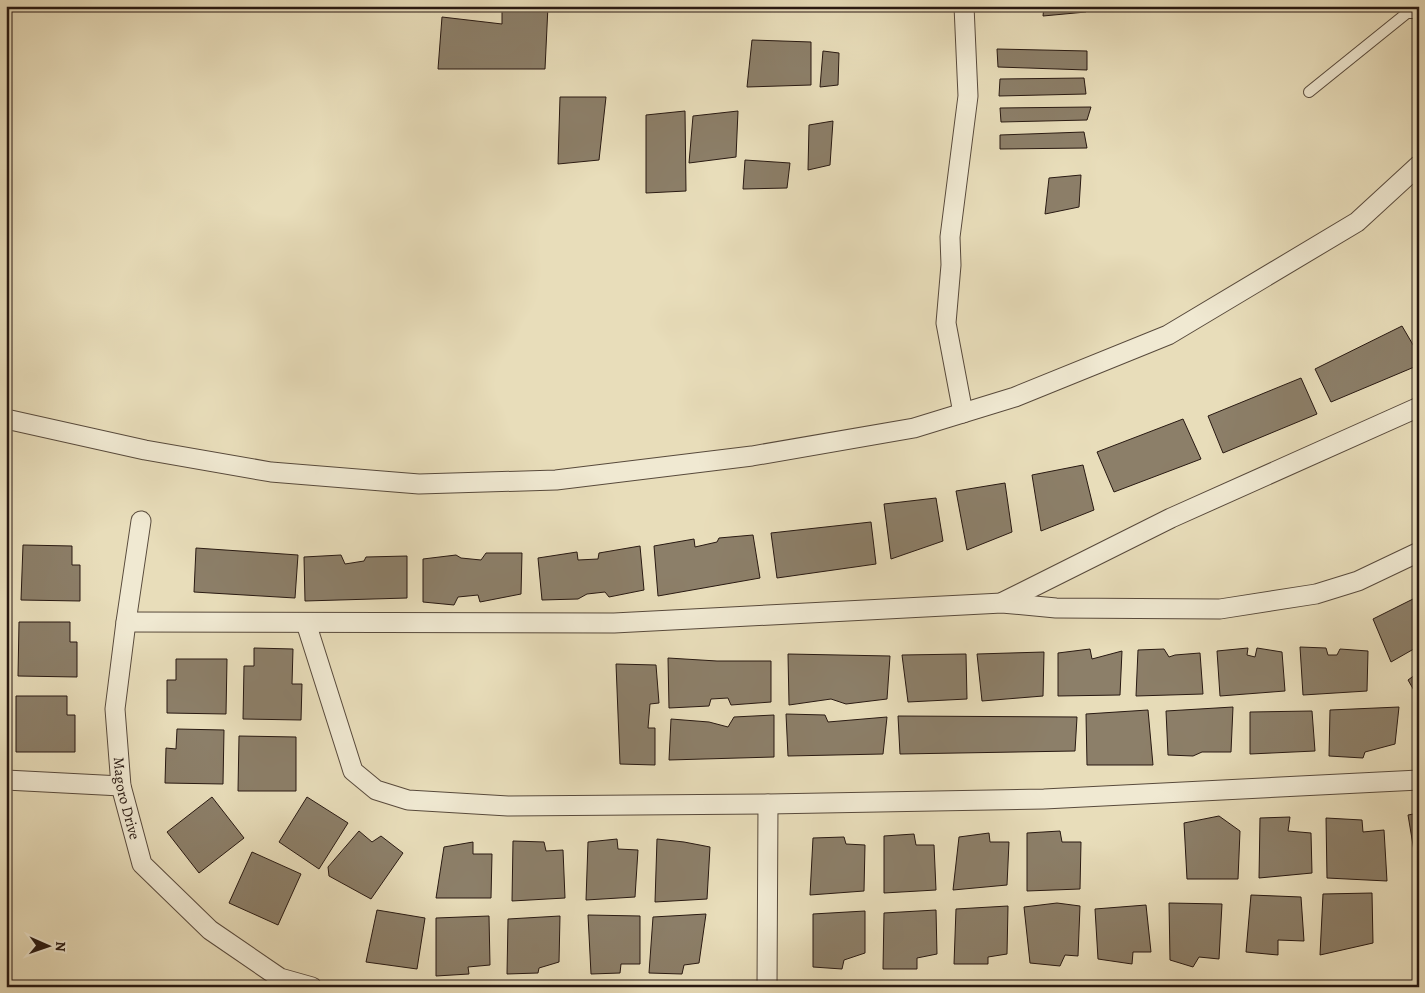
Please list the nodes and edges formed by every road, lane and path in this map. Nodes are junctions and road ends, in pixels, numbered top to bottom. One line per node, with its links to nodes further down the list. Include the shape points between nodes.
1 (964, 6): 6 (street, via 968,96 950,237 952,265 946,323)
2 (1419, 13): 3 (lane, via 1407,14)
3 (1309, 92)
4 (1419, 165): 6 (street, via 1357,222 1168,336 1015,397)
5 (1419, 407): 10 (street, via 1170,518)
6 (963, 413): 7 (street, via 914,428 752,456 556,480 419,484 272,472 145,450)
7 (6, 419)
8 (141, 521): 11 (street, Magoro Drive)
9 (1419, 552): 10 (street, via 1358,581 1316,594 1220,609 1056,608)
10 (1002, 603): 12 (street, via 614,624)
11 (126, 622): 12 (street); 15 (street, Magoro Drive, via 115,709)
12 (306, 623): 16 (street, via 353,771 376,790 408,800 508,806)
13 (6, 780): 15 (street)
14 (1419, 780): 16 (street, via 1044,799)
15 (121, 786): 17 (street, Magoro Drive, via 142,864 210,930 280,978)
16 (768, 804): 18 (street)
17 (312, 987)
18 (767, 987)

